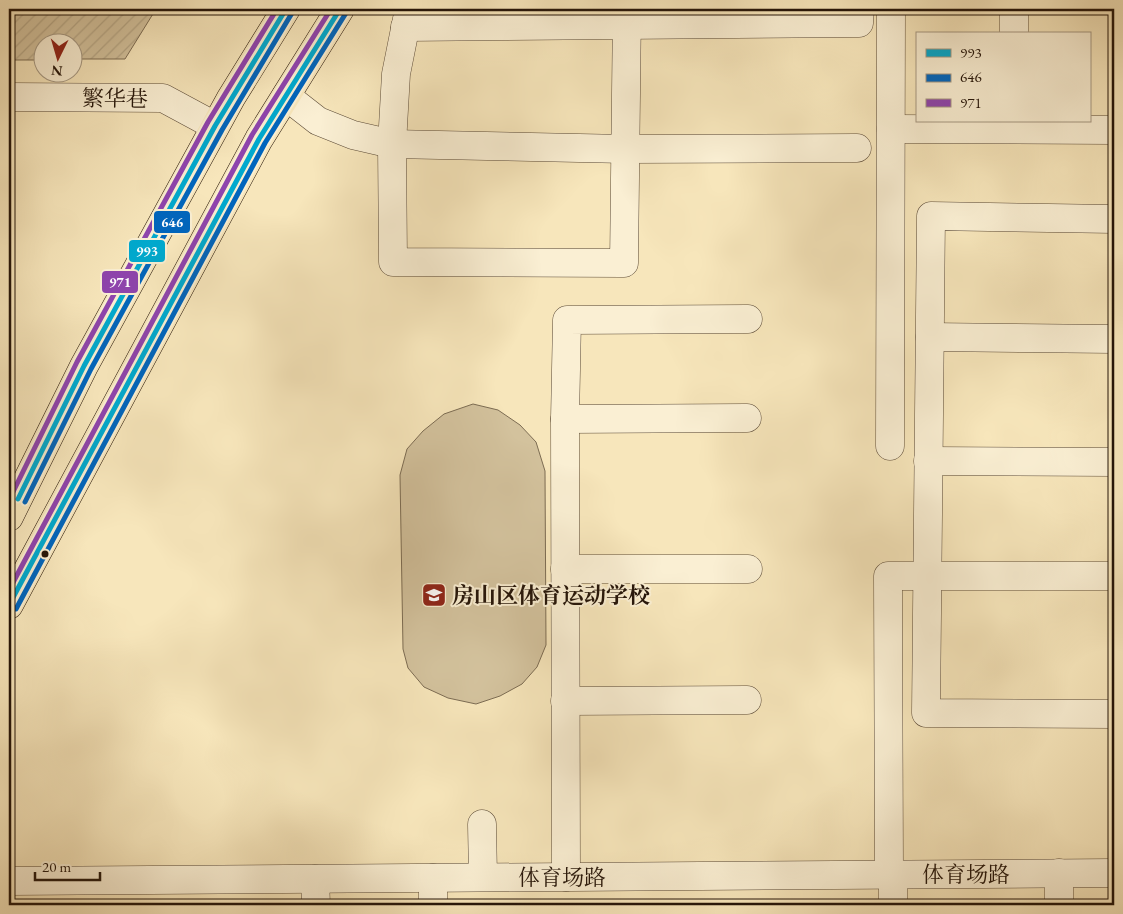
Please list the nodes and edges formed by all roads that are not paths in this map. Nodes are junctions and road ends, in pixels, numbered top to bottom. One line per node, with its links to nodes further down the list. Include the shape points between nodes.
1 (286, 9): 11 (main road)
2 (340, 9): 10 (main road)
3 (860, 9): 6 (street, via 859,23)
4 (891, 9): 13 (street)
5 (1014, 9): 8 (street)
6 (627, 17): 7 (street); 17 (street)
7 (407, 18): 15 (street, via 396,74)
8 (1014, 32)
9 (9, 96): 11 (street, 繁华巷, via 163,98)
10 (286, 96): 15 (street, via 318,120 353,135); 31 (main road, via 259,139)
11 (216, 126): 27 (main road, via 84,366)
12 (1014, 126): 13 (street); 14 (street)
13 (891, 129): 24 (street)
14 (1114, 130)
15 (392, 144): 17 (street); 17 (street, via 393,262 624,263)
16 (857, 148): 17 (street)
17 (626, 149)
18 (1114, 219): 20 (street, via 931,216)
19 (748, 319): 23 (street, via 567,320)
20 (930, 337): 21 (street); 25 (street)
21 (1114, 339)
22 (747, 418): 23 (street)
23 (565, 419): 29 (street)
24 (890, 446)
25 (928, 461): 26 (street); 34 (street, via 926,713)
26 (1114, 462)
27 (9, 517)
28 (748, 568): 29 (street)
29 (565, 569): 33 (street)
30 (1114, 576): 38 (street, via 888,576)
31 (9, 605)
32 (747, 700): 33 (street)
33 (566, 701): 40 (street)
34 (1114, 714)
35 (482, 824): 39 (street)
36 (1059, 873): 37 (street, 体育场路); 38 (street, 体育场路); 47 (street)
37 (1114, 873)
38 (891, 874): 40 (street, 体育场路); 46 (street)
39 (483, 877): 40 (street, 体育场路); 41 (street, 体育场路)
40 (566, 877)
41 (433, 878): 42 (street, 体育场路); 45 (street)
42 (315, 879): 43 (street, 体育场路); 44 (street)
43 (9, 881)
44 (316, 905)
45 (433, 905)
46 (894, 905)
47 (1059, 905)

